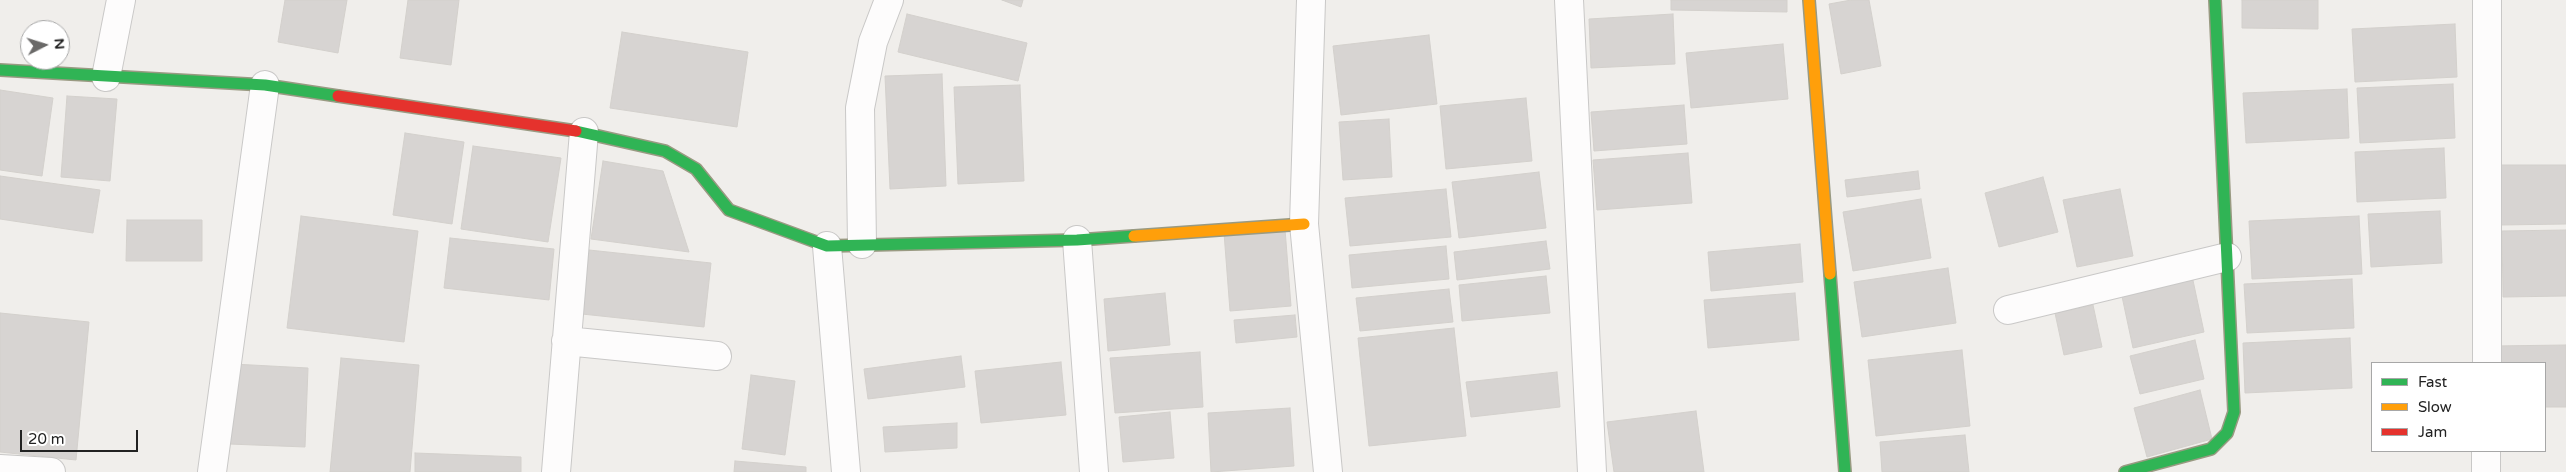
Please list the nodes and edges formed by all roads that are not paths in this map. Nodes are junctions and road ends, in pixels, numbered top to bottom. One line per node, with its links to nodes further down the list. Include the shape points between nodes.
1 (121, 0): 9 (street)
2 (889, 0): 14 (street, via 872,42 860,108)
3 (1311, 0): 12 (street)
4 (1569, 0): 29 (street)
5 (1809, 0): 30 (street)
6 (2215, 0): 16 (street)
7 (2488, 0): 20 (street)
8 (0, 70): 9 (street)
9 (106, 77): 10 (street)
10 (265, 85): 11 (street); 24 (street)
11 (584, 132): 15 (street, via 665,152 696,169 729,210); 18 (street)
12 (1304, 224): 13 (street); 28 (street)
13 (1077, 240): 14 (street); 27 (street)
14 (862, 244): 15 (street)
15 (827, 246): 26 (street)
16 (2227, 257): 17 (street); 31 (street, via 2234,412 2227,433 2211,449)
17 (2008, 310)
18 (566, 341): 19 (street); 25 (street)
19 (717, 356)
20 (2486, 362)
21 (2486, 452): 32 (street)
22 (0, 469): 23 (street)
23 (51, 472)
24 (212, 472)
25 (556, 472)
26 (846, 472)
27 (1094, 472)
28 (1328, 472)
29 (1592, 472)
30 (1844, 472)
31 (2126, 472)
32 (2486, 472)

